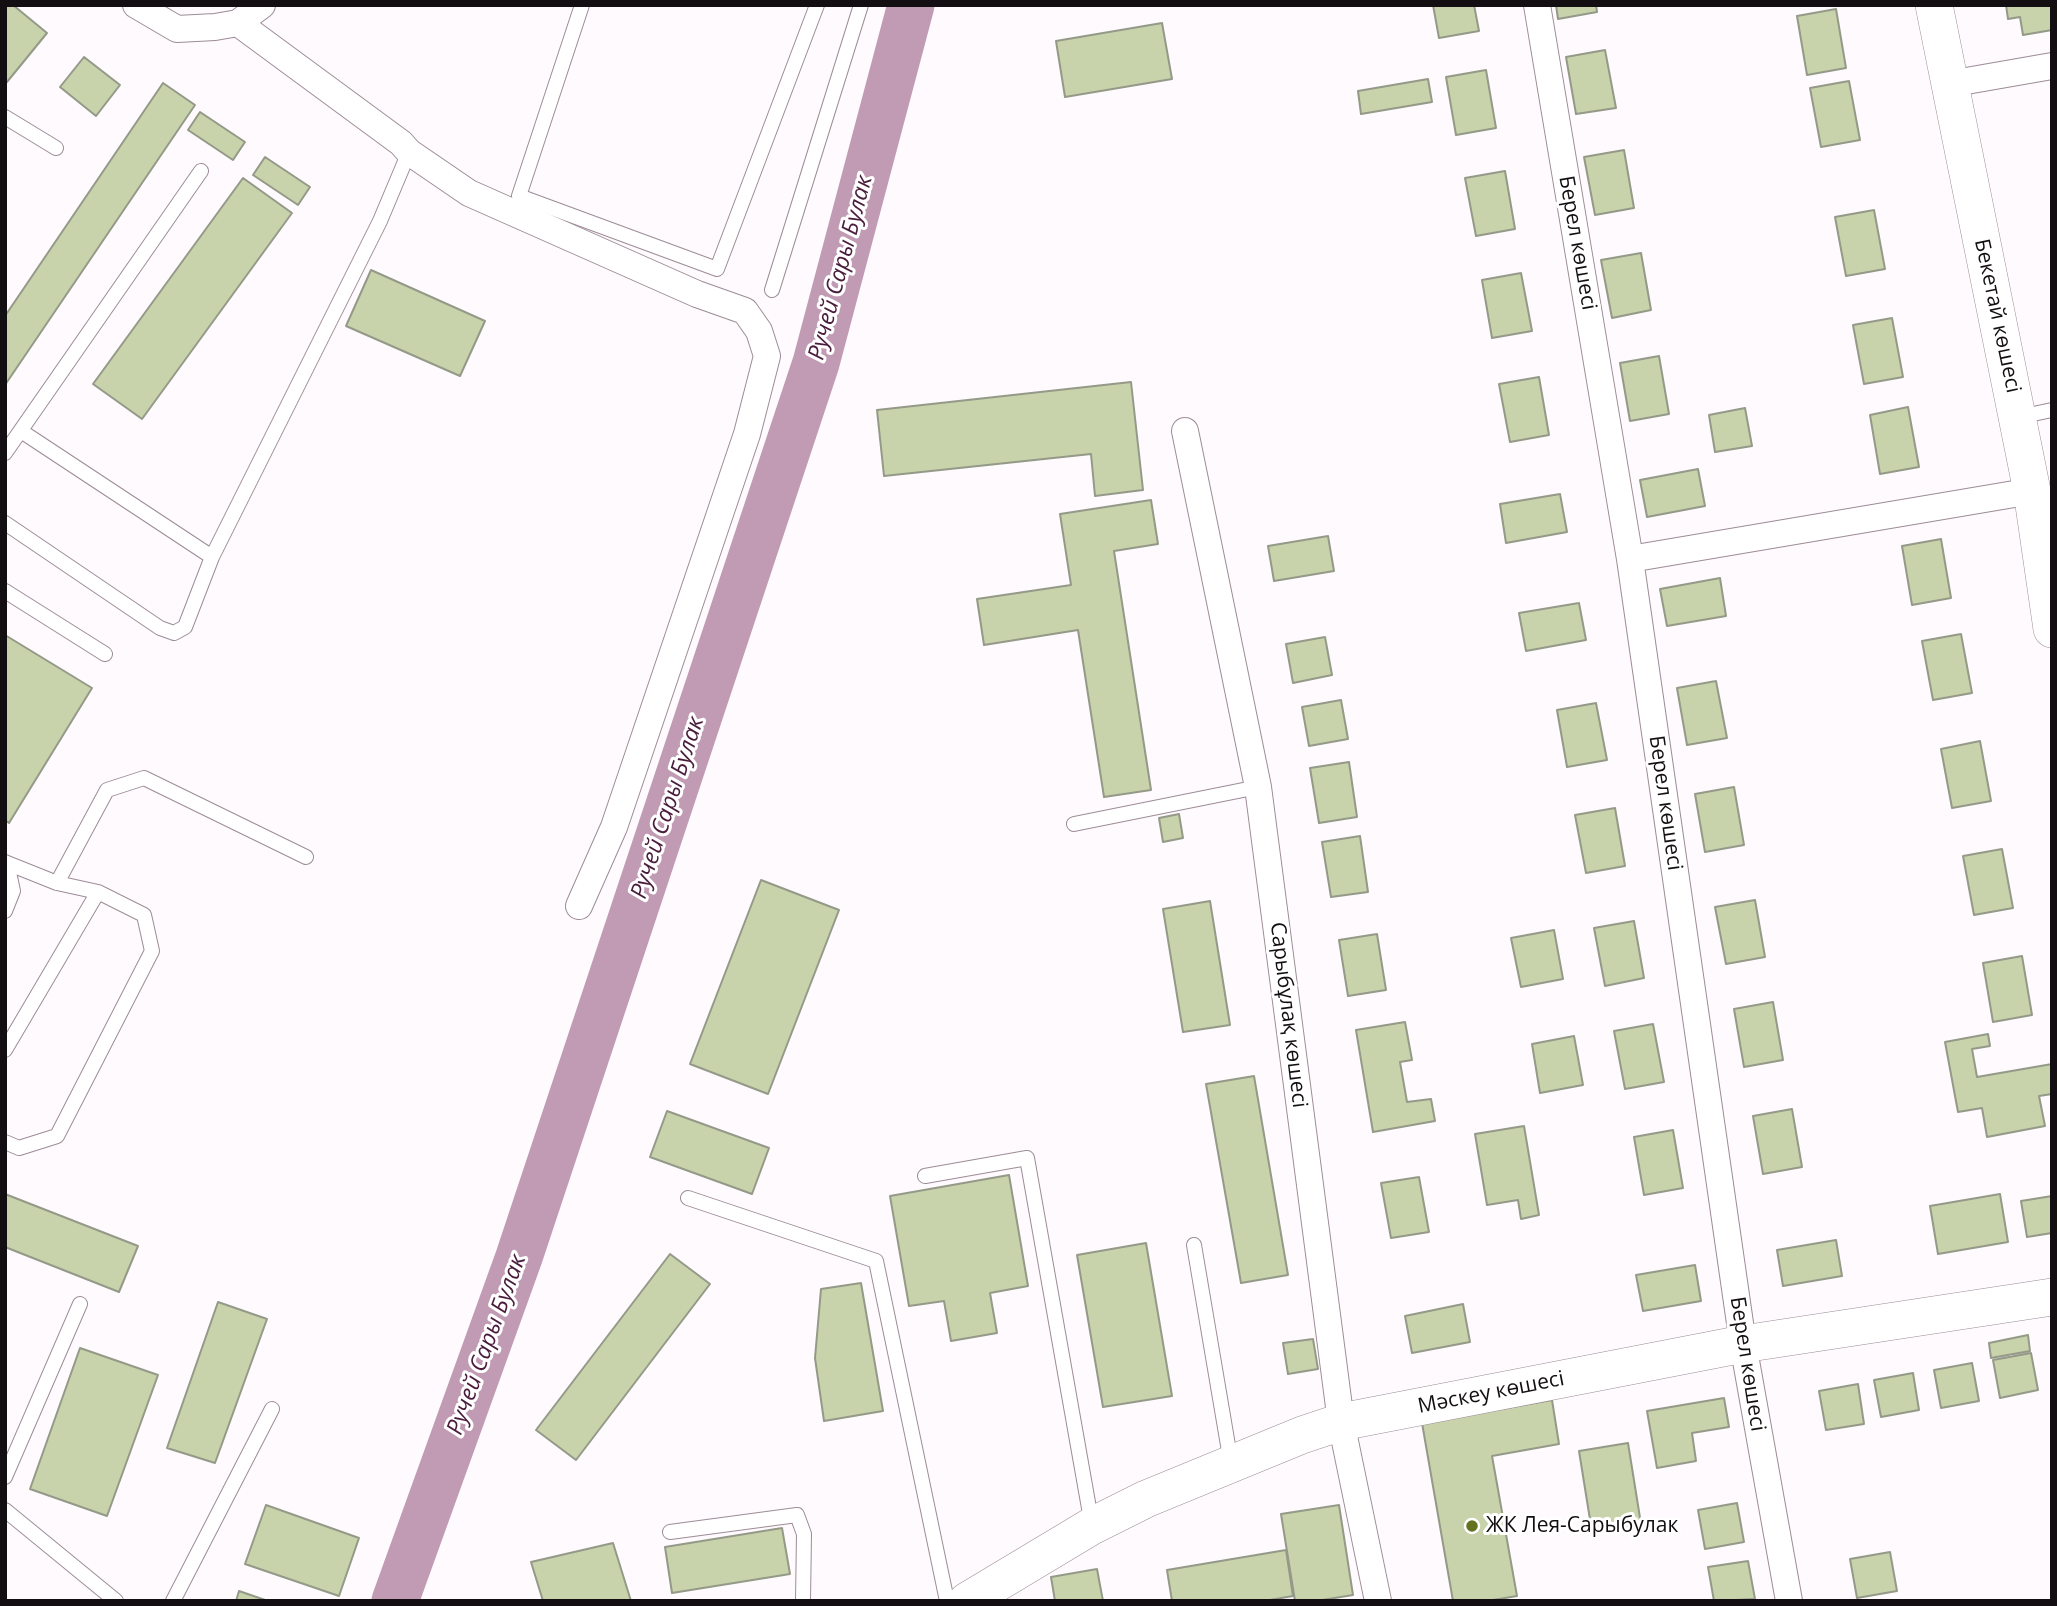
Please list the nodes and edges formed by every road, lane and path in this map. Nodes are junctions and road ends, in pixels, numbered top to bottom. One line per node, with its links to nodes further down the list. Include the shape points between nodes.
1 (136, 5): 8 (street, via 177,29)
2 (262, 5): 8 (street)
3 (582, 5): 4 (lane, via 519,196 718,269)
4 (817, 5)
5 (861, 5): 15 (lane)
6 (1537, 5): 23 (street, Берел көшесі)
7 (1934, 5): 10 (street, Бекетай көшесі)
8 (227, 25): 13 (street)
9 (2052, 66): 10 (street)
10 (1949, 84): 16 (street, Бекетай көшесі)
11 (5, 117): 12 (lane)
12 (56, 148)
13 (409, 152): 22 (lane, via 380,221); 33 (street, via 469,193 745,311 759,331 767,356 747,434 659,698 614,827)
14 (201, 171): 17 (lane)
15 (772, 290)
16 (2035, 414): 20 (street, Бекетай көшесі)
17 (21, 431): 19 (lane); 22 (lane)
18 (1185, 431): 27 (street, Сарыбұлақ көшесі)
19 (5, 453)
20 (2032, 491): 23 (street); 25 (street, Бекетай көшесі)
21 (5, 523): 22 (lane, via 174,633 185,627)
22 (212, 557)
23 (1630, 559): 42 (street, Берел көшесі)
24 (5, 591): 26 (lane)
25 (2052, 629)
26 (105, 654)
27 (1258, 787): 28 (lane); 44 (street, Сарыбұлақ көшесі)
28 (1074, 824)
29 (306, 857): 31 (lane, via 144,778 107,790)
30 (6, 863): 31 (lane); 34 (lane, via 13,891)
31 (57, 883): 32 (lane)
32 (98, 892): 35 (lane); 36 (lane, via 144,915 152,951 57,1136 19,1148)
33 (579, 906)
34 (5, 911)
35 (5, 1051)
36 (5, 1142)
37 (925, 1176): 48 (lane, via 1027,1158)
38 (688, 1198): 53 (lane, via 876,1261)
39 (1194, 1245): 45 (lane)
40 (2052, 1297): 42 (street, Мәскеу көшесі)
41 (80, 1304): 46 (lane)
42 (1743, 1344): 44 (street, Мәскеу көшесі); 56 (street, Берел көшесі)
43 (272, 1409): 51 (lane)
44 (1341, 1422): 45 (street, Мәскеу көшесі); 55 (street, Сарыбұлақ көшесі)
45 (1231, 1465): 48 (street, Мәскеу көшесі)
46 (5, 1477)
47 (5, 1510): 50 (lane)
48 (1092, 1526): 54 (street, Мәскеу көшесі, via 1011,1582)
49 (670, 1532): 52 (lane, via 797,1515 804,1534)
50 (116, 1601)
51 (173, 1601)
52 (803, 1601)
53 (947, 1601)
54 (967, 1601)
55 (1378, 1601)
56 (1789, 1601)

